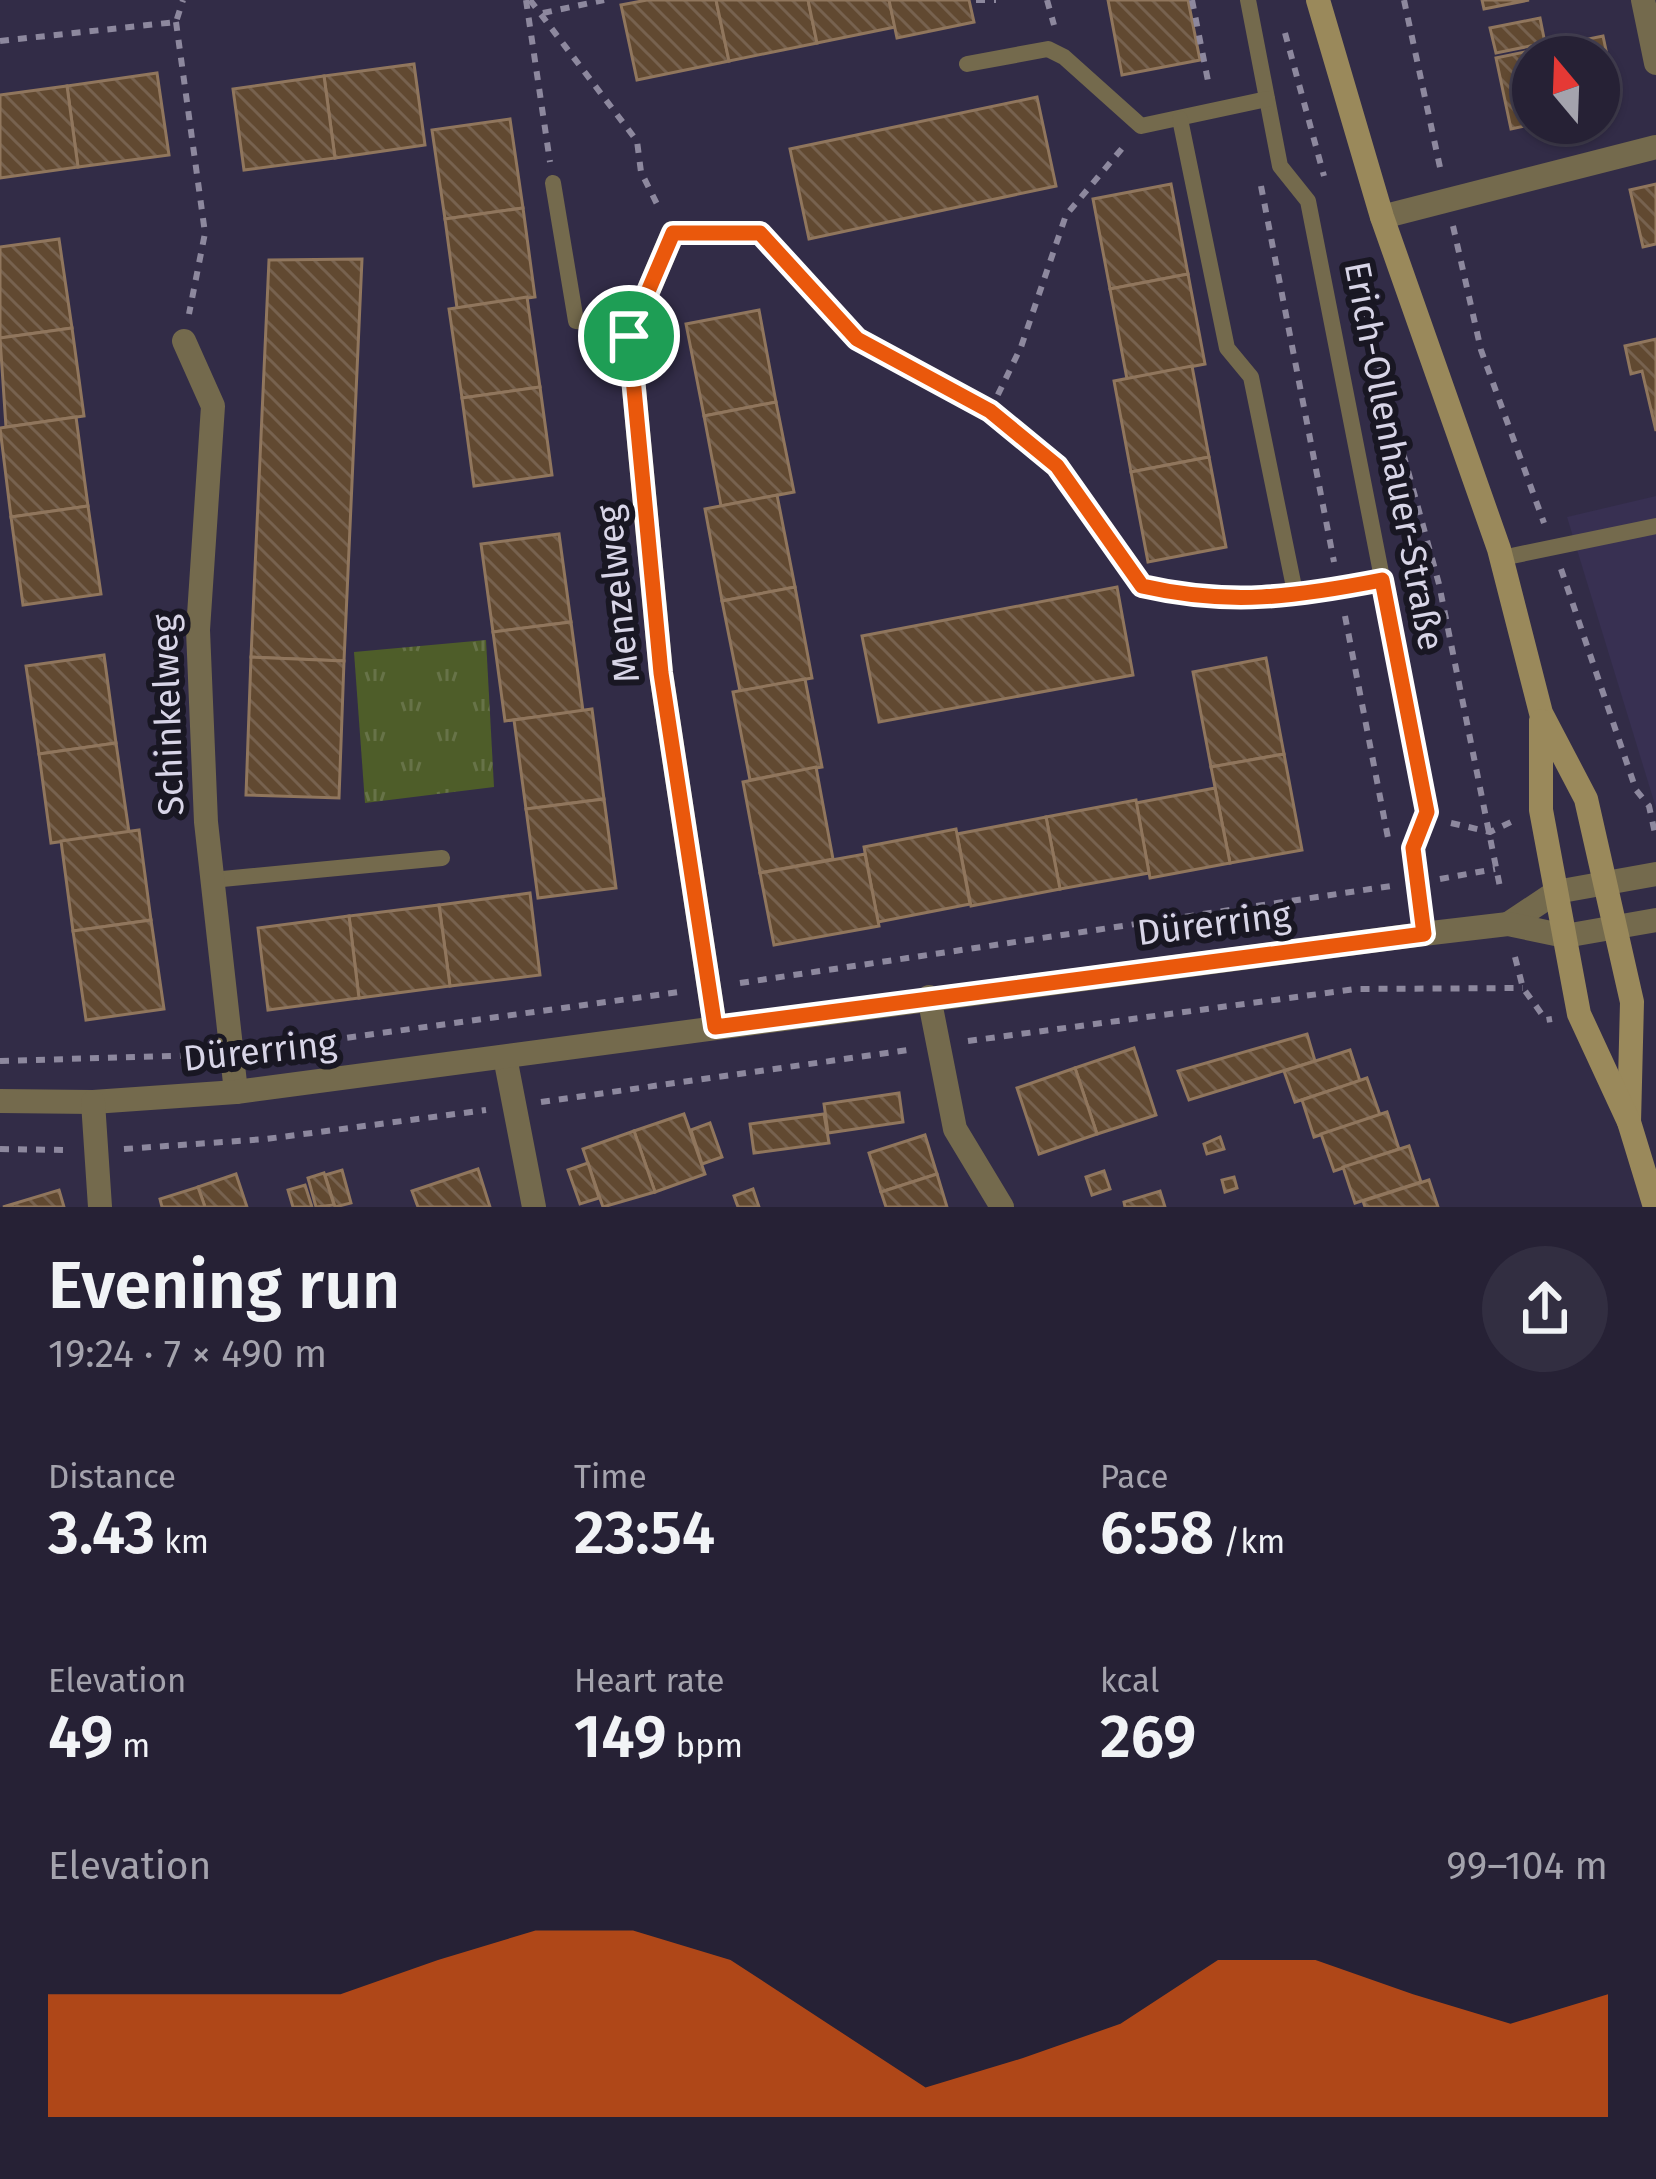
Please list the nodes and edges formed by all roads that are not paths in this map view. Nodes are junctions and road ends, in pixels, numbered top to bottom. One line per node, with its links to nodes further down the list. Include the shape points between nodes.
1 (1248, 0): 6 (lane, Erich-Ollenhauer-Straße)
2 (1318, 0): 10 (street, Erich-Ollenhauer-Straße)
3 (1643, 0): 4 (street)
4 (1656, 63)
5 (967, 64): 7 (lane, via 1048,49 1141,126)
6 (1267, 99): 7 (lane); 16 (lane, Erich-Ollenhauer-Straße, via 1280,166 1308,201)
7 (1180, 119): 16 (lane, via 1227,347 1251,377 1296,597)
8 (1656, 147): 10 (street)
9 (553, 183): 12 (lane, via 576,322)
10 (1382, 217): 15 (street, Erich-Ollenhauer-Straße)
11 (673, 233): 12 (street, Menzelweg)
12 (630, 326): 29 (street, Menzelweg, via 661,673)
13 (184, 340): 20 (street, Schinkelweg, via 213,406 198,629)
14 (1656, 526): 15 (lane)
15 (1502, 558): 17 (street, Erich-Ollenhauer-Straße)
16 (1382, 580): 26 (lane, Erich-Ollenhauer-Straße, via 1427,812 1413,848)
17 (1541, 712): 21 (street, Erich-Ollenhauer-Straße, via 1586,800); 22 (street, Erich-Ollenhauer-Straße, via 1541,810)
18 (442, 858): 20 (lane)
19 (1656, 874): 21 (street)
20 (212, 880): 31 (street, Schinkelweg)
21 (1606, 884): 22 (street); 25 (street, Erich-Ollenhauer-Straße)
22 (1556, 892): 24 (street, Dürerring); 27 (street, Erich-Ollenhauer-Straße)
23 (1656, 920): 25 (street, Dürerring)
24 (1508, 924): 26 (street, Dürerring); 27 (street, Dürerring)
25 (1616, 928): 27 (street, Dürerring); 34 (street, Erich-Ollenhauer-Straße, via 1634,1019)
26 (1424, 934): 28 (street, Dürerring)
27 (1565, 936): 34 (street, Erich-Ollenhauer-Straße, via 1579,1014)
28 (929, 997): 29 (street, Dürerring); 37 (street, via 955,1129)
29 (715, 1027): 30 (street, Dürerring)
30 (506, 1058): 31 (street, Dürerring); 36 (street)
31 (236, 1092): 33 (street, Dürerring)
32 (0, 1101): 33 (street, Dürerring)
33 (93, 1102): 35 (street)
34 (1629, 1122): 38 (street, Erich-Ollenhauer-Straße)
35 (100, 1207)
36 (534, 1207)
37 (1003, 1207)
38 (1655, 1207)

